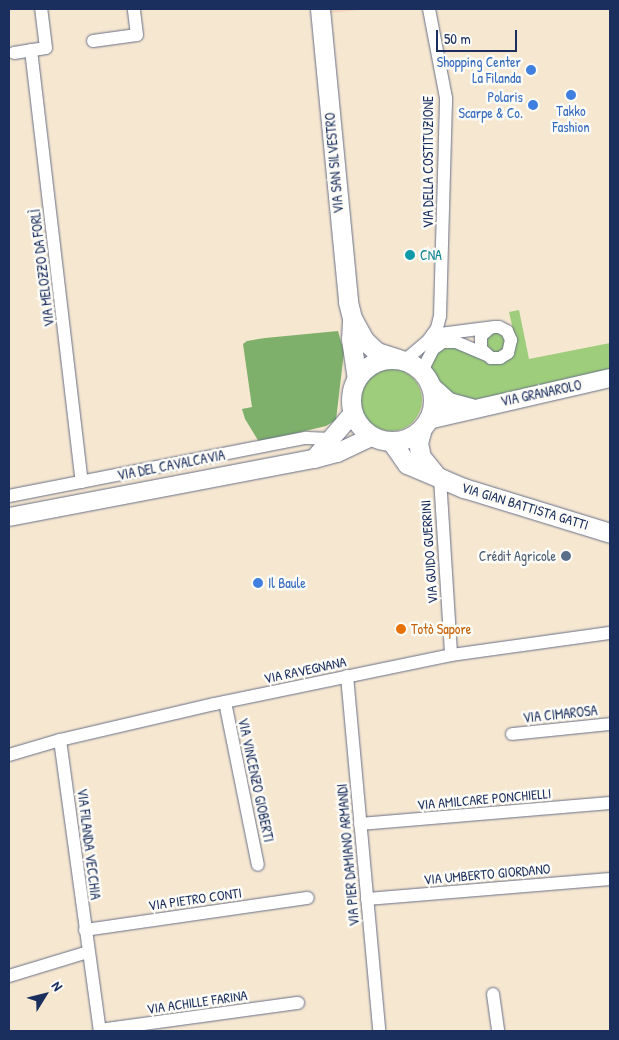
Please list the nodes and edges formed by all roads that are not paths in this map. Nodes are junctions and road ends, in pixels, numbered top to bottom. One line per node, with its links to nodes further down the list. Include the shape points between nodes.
1 (41, 9): 6 (street, via 46,48)
2 (134, 9): 5 (street, via 137,35)
3 (320, 9): 9 (main road, VIA SAN SILVESTRO)
4 (429, 9): 8 (street, VIA DELLA COSTITUZIONE, via 446,98)
5 (94, 41)
6 (31, 50): 7 (street); 26 (street, VIA MELOZZO DA FORLÌ)
7 (14, 53)
8 (440, 316): 11 (street, via 445,327); 12 (street, VIA DELLA COSTITUZIONE, via 437,328)
9 (352, 318): 14 (main road, VIA SAN SILVESTRO, via 360,334 377,352); 16 (main road, VIA SAN SILVESTRO, via 351,339)
10 (490, 328): 11 (street, VIA DELLA COSTITUZIONE); 13 (street, via 483,332 480,340); 13 (street, via 499,327 507,332 512,344 504,356)
11 (456, 331): 12 (street, VIA DELLA COSTITUZIONE, via 440,334)
12 (427, 342): 14 (street, VIA DELLA COSTITUZIONE)
13 (486, 356): 17 (street, via 456,342 443,342 433,349 425,365 424,373)
14 (401, 360): 16 (main road, via 375,363); 17 (main road, via 422,372)
15 (610, 378): 18 (main road, VIA GRANAROLO)
16 (357, 379): 19 (main road, via 351,395)
17 (429, 384): 18 (main road, VIA GRANAROLO, via 449,402); 20 (main road, via 433,403)
18 (472, 408): 20 (main road, VIA GRANAROLO)
19 (353, 413): 21 (main road); 22 (main road)
20 (425, 424): 23 (main road, via 408,438); 25 (main road, VIA GIAN BATTISTA GATTI, via 418,443 421,457)
21 (371, 437): 23 (main road); 24 (main road, VIA DEL CAVALCAVIA, via 337,453)
22 (333, 439): 24 (main road); 26 (street, VIA DEL CAVALCAVIA, via 306,438)
23 (391, 441): 25 (main road, VIA GIAN BATTISTA GATTI, via 407,464)
24 (314, 459): 28 (main road, VIA DEL CAVALCAVIA)
25 (440, 478): 29 (main road, VIA GIAN BATTISTA GATTI); 31 (street, VIA GUIDO GUERRINI)
26 (82, 482): 27 (street, VIA DEL CAVALCAVIA)
27 (9, 492)
28 (9, 518)
29 (610, 533)
30 (610, 633): 31 (street, VIA RAVEGNANA)
31 (451, 655): 32 (street, VIA RAVEGNANA)
32 (347, 676): 33 (street, VIA RAVEGNANA); 39 (street, VIA PIER DAMIANO ARMANDI)
33 (225, 702): 36 (street, VIA RAVEGNANA); 40 (street, VIA VINCENZO GIOBERTI)
34 (610, 724): 35 (street, VIA CIMAROSA)
35 (512, 734)
36 (60, 740): 37 (street, VIA RAVEGNANA); 44 (street, VIA FILANDA VECCHIA)
37 (9, 755)
38 (610, 803): 39 (street, VIA AMILCARE PONCHIELLI)
39 (360, 824): 43 (street, VIA PIER DAMIANO ARMANDI)
40 (258, 865)
41 (610, 879): 43 (street, VIA UMBERTO GIORDANO)
42 (308, 898): 44 (street, VIA PIETRO CONTI)
43 (367, 899): 50 (street, VIA PIER DAMIANO ARMANDI)
44 (86, 930): 45 (street, VIA FILANDA VECCHIA)
45 (88, 952): 46 (street); 49 (street, VIA FILANDA VECCHIA)
46 (9, 976)
47 (493, 994): 51 (street)
48 (298, 1002): 49 (street, VIA ACHILLE FARINA)
49 (100, 1031)
50 (379, 1031)
51 (498, 1031)

